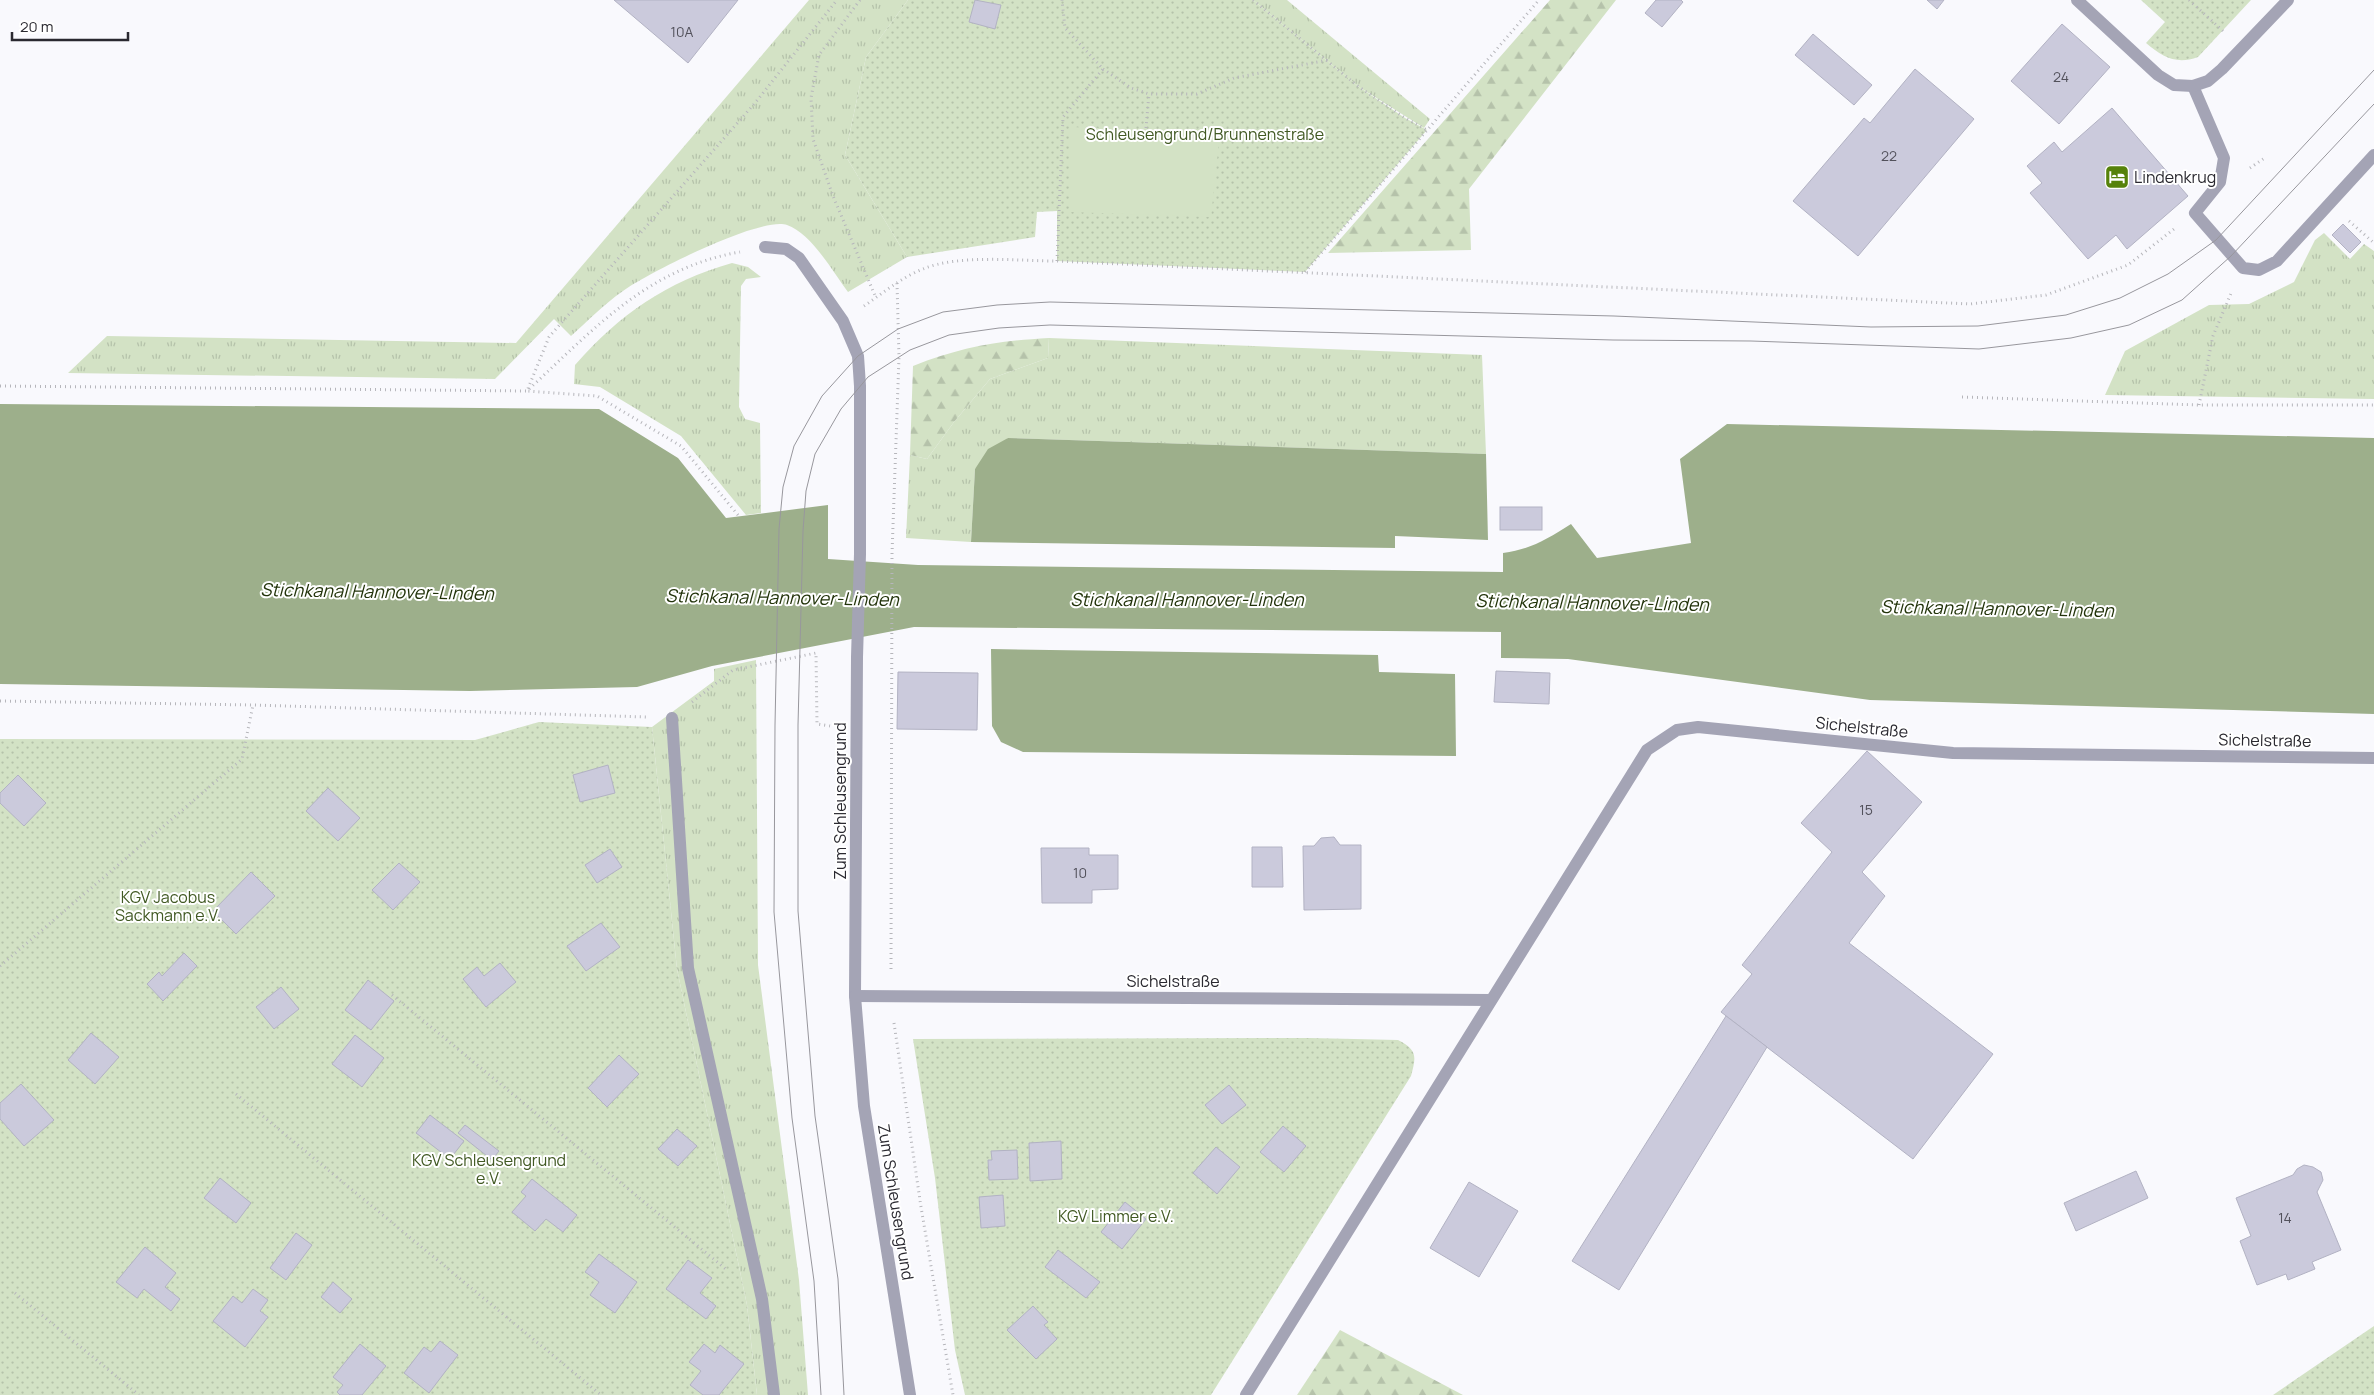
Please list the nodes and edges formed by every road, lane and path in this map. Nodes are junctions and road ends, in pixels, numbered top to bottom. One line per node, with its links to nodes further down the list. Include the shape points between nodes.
1 (837, 0): 30 (path, via 755,103 548,337)
2 (860, 0): 27 (path, via 819,55 811,98 813,139)
3 (1062, 0): 11 (path, via 1065,28)
4 (1253, 0): 10 (path)
5 (1539, 0): 15 (path)
6 (2077, 0): 12 (street, via 2158,75 2174,85)
7 (2189, 0): 9 (path)
8 (2288, 0): 9 (street)
9 (2242, 48): 12 (street, via 2208,81)
10 (1328, 60): 13 (path, via 1234,78 1197,94); 15 (path, via 1360,87)
11 (1104, 69): 13 (path, via 1131,88); 23 (path, via 1063,117)
12 (2193, 86): 20 (street, via 2224,158 2220,182)
13 (1149, 94): 14 (path)
14 (1146, 128)
15 (1427, 130): 25 (path)
16 (2374, 155): 19 (street)
17 (2266, 157): 18 (path)
18 (2259, 163)
19 (2329, 204): 21 (path); 24 (street, via 2277,261 2259,270)
20 (2195, 213): 24 (street); 25 (path, via 2128,265 2046,295 1970,304)
21 (2374, 243)
22 (765, 247): 28 (street, Zum Schleusengrund, via 786,249 799,258); 30 (path, via 713,256 653,283 609,314)
23 (1057, 261): 25 (path); 26 (path, via 954,261 923,269)
24 (2243, 268): 32 (path, via 2213,336)
25 (1305, 272)
26 (898, 283): 27 (path); 35 (path)
27 (876, 298): 28 (path)
28 (843, 321): 43 (street, Zum Schleusengrund, via 858,356 860,386)
29 (0, 386): 30 (path)
30 (527, 391): 34 (path, via 596,396 673,441 681,446)
31 (1962, 397): 32 (path)
32 (2199, 405): 33 (path)
33 (2374, 405)
34 (738, 515)
35 (892, 634)
36 (0, 701): 37 (path)
37 (253, 705): 39 (path); 41 (path, via 242,758)
38 (816, 708): 39 (path, via 816,653 733,670)
39 (672, 718): 47 (street, via 688,968)
40 (2374, 758): 44 (street, Sichelstraße, via 1953,753 1698,727 1677,730 1647,750)
41 (0, 966)
42 (392, 995): 47 (path)
43 (855, 996): 44 (street, Sichelstraße); 51 (street, Zum Schleusengrund, via 864,1106)
44 (1492, 1000): 52 (street, Sichelstraße)
45 (236, 1094): 49 (path)
46 (15, 1292): 48 (path)
47 (762, 1299): 50 (street)
48 (139, 1395)
49 (601, 1395)
50 (774, 1395)
51 (910, 1395)
52 (1246, 1395)

